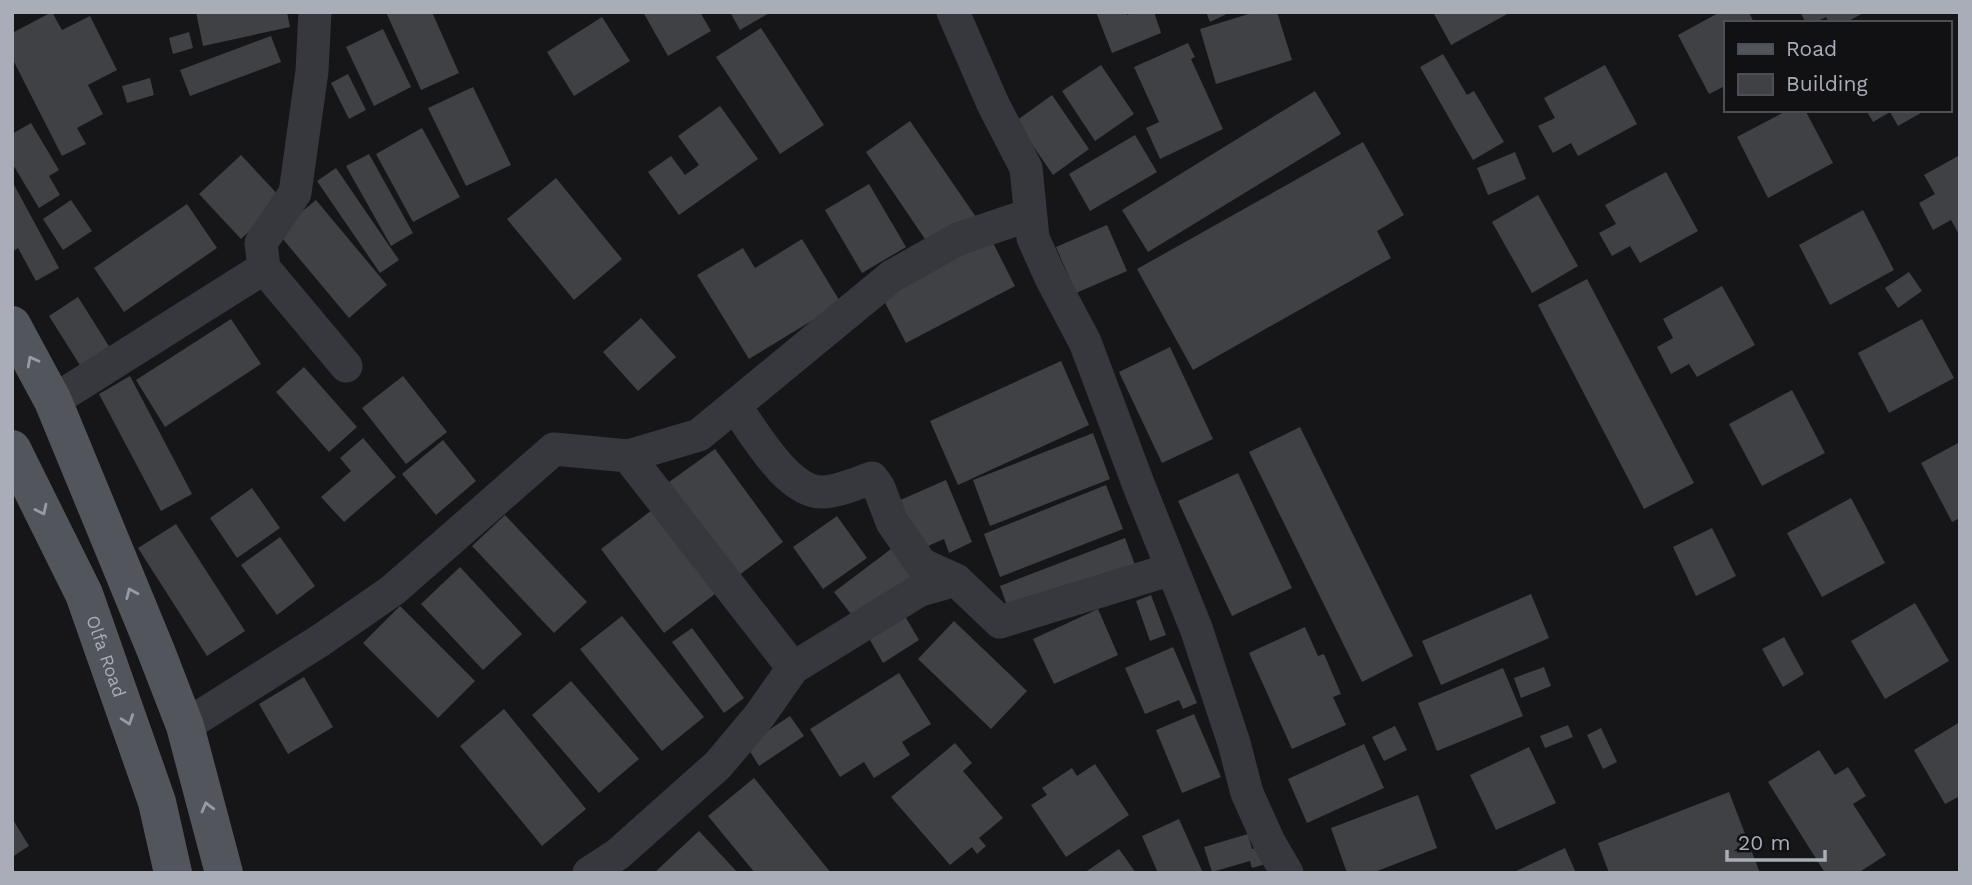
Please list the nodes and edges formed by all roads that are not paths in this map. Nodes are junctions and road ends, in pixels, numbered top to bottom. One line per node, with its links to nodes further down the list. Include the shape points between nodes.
1 (315, 12): 4 (street, via 295,193 261,243)
2 (953, 12): 3 (street, via 1026,168)
3 (1029, 215): 8 (street, via 958,239 892,276); 11 (street, via 1032,238 1085,342)
4 (264, 268): 6 (street); 7 (street)
5 (12, 325): 7 (main road, one-way to 5)
6 (346, 366)
7 (53, 401): 14 (main road, one-way to 7)
8 (735, 406): 10 (street, via 699,435); 12 (street, via 782,471 804,488 823,492 872,478 892,522 921,564)
9 (12, 449): 15 (main road, Olfa Road, one-way to 15, via 84,594 157,802)
10 (628, 456): 13 (street); 14 (street, via 554,449 393,590)
11 (1172, 569): 12 (street, via 1000,622); 18 (street, via 1196,628 1247,793)
12 (956, 580): 13 (street, via 920,590)
13 (793, 668): 17 (street, via 718,765)
14 (185, 726): 16 (main road, one-way to 14)
15 (173, 873)
16 (224, 873)
17 (589, 873)
18 (1287, 873)

